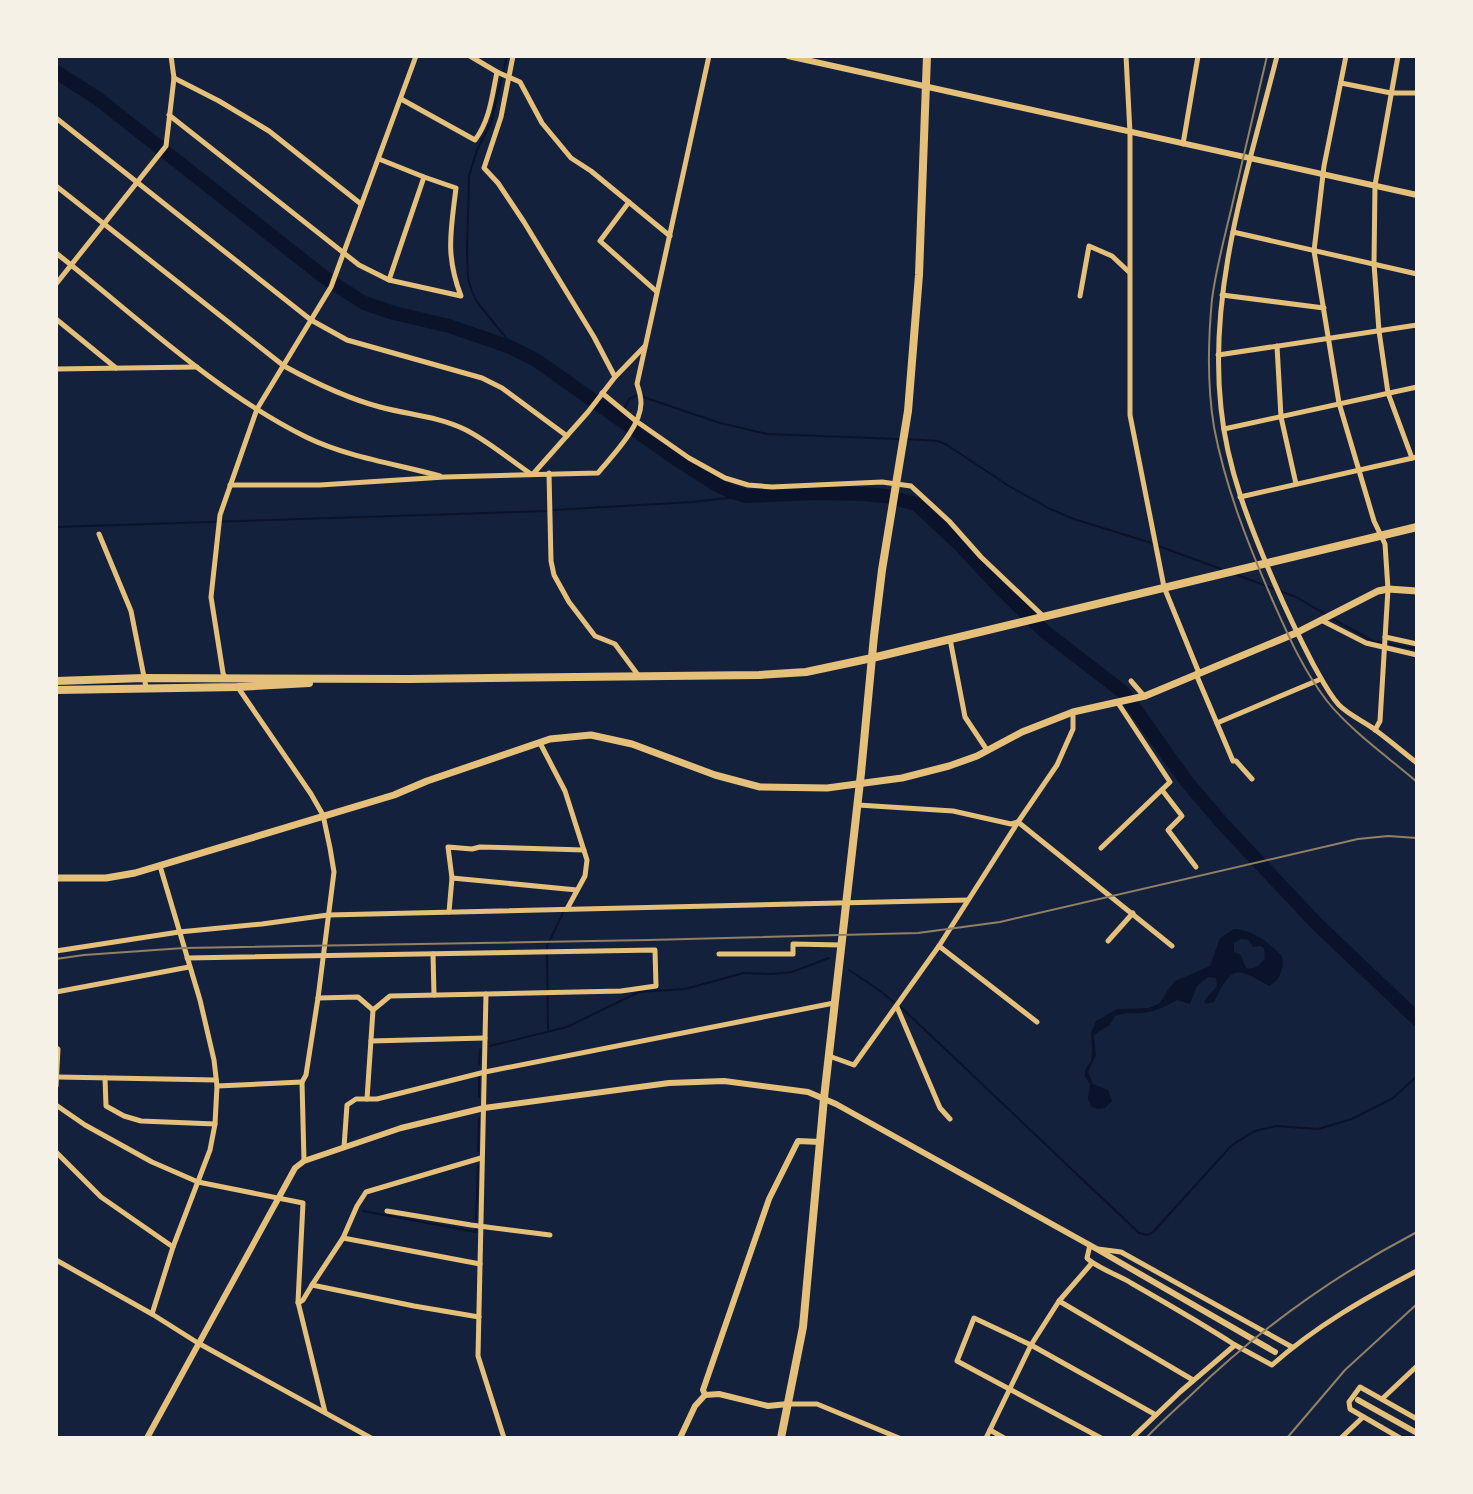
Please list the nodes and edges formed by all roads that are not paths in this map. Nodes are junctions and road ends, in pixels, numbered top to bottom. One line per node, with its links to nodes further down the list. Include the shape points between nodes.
1 (171, 56): 16 (street)
2 (416, 56): 21 (street)
3 (470, 56): 14 (street)
4 (513, 56): 15 (street)
5 (709, 56): 38 (street)
6 (788, 56): 13 (street)
7 (927, 56): 18 (main road)
8 (1126, 56): 24 (street)
9 (1198, 56): 25 (street)
10 (1277, 56): 27 (street)
11 (1346, 56): 17 (street)
12 (1398, 56): 19 (street)
13 (812, 59): 18 (street)
14 (497, 72): 15 (street); 21 (street, via 489,114 475,140)
15 (508, 77): 34 (street, via 524,86 542,123 571,158); 64 (street, via 484,168 524,222)
16 (174, 78): 22 (street); 35 (street, via 269,131)
17 (1341, 83): 19 (street); 28 (street)
18 (925, 86): 24 (street); 81 (main road, via 915,342)
19 (1391, 93): 20 (street); 31 (street)
20 (1417, 93)
21 (401, 99): 26 (street)
22 (169, 115): 30 (street, via 166,146); 41 (street)
23 (56, 118): 30 (street)
24 (1130, 133): 25 (street); 44 (street)
25 (1183, 144): 27 (street)
26 (379, 159): 29 (street); 35 (street)
27 (1251, 159): 28 (street); 37 (street)
28 (1323, 174): 31 (street); 39 (street)
29 (424, 177): 46 (street); 46 (street, via 456,188 450,259 461,296)
30 (138, 182): 36 (street); 53 (street)
31 (1375, 185): 33 (street); 42 (street)
32 (56, 186): 36 (street)
33 (1417, 195)
34 (629, 202): 38 (street); 48 (street, via 600,241)
35 (361, 204): 41 (street)
36 (104, 225): 43 (street); 60 (street)
37 (1233, 232): 39 (street); 49 (street)
38 (670, 236): 48 (street)
39 (1314, 251): 42 (street); 51 (street)
40 (56, 253): 43 (street)
41 (344, 253): 46 (street); 53 (street)
42 (1374, 264): 45 (street); 55 (street)
43 (71, 265): 47 (street); 61 (street)
44 (1130, 273): 50 (street, via 1112,256 1089,246); 87 (street, via 1130,415)
45 (1417, 274)
46 (389, 280)
47 (56, 284)
48 (657, 292): 57 (street)
49 (1222, 295): 51 (street); 59 (street)
50 (1080, 296)
51 (1324, 308): 56 (street)
52 (56, 319): 62 (street)
53 (311, 320): 60 (street); 73 (street, via 347,340 482,378)
54 (1417, 325): 55 (street)
55 (1379, 331): 56 (street); 67 (street)
56 (1328, 339): 58 (street); 68 (street)
57 (645, 345): 64 (street); 71 (street)
58 (1277, 346): 59 (street); 70 (street)
59 (1218, 355): 72 (street)
60 (284, 366): 69 (street); 77 (street, via 355,400 466,430)
61 (198, 367): 62 (street); 69 (street)
62 (117, 368): 63 (street)
63 (56, 369)
64 (615, 377): 66 (street)
65 (1417, 387): 67 (street)
66 (602, 393): 71 (street); 73 (street)
67 (1388, 393): 68 (street); 74 (street)
68 (1339, 403): 70 (street); 75 (street)
69 (257, 409): 78 (street, via 307,438); 80 (street)
70 (1281, 417): 72 (street); 79 (street)
71 (636, 421): 76 (street, via 598,473); 81 (street, via 703,467 748,485)
72 (1224, 429): 82 (street)
73 (567, 436): 77 (street)
74 (1415, 457): 75 (street)
75 (1358, 470): 79 (street); 85 (street)
76 (549, 473): 77 (street); 100 (street, via 554,575 595,636 615,644)
77 (532, 475): 78 (street)
78 (445, 477): 80 (street)
79 (1296, 484): 82 (street)
80 (230, 485): 101 (street, via 220,515 211,597)
81 (897, 485): 90 (street, via 911,486); 98 (main road)
82 (1240, 497): 86 (street)
83 (1417, 527): 85 (main road)
84 (99, 534): 106 (street, via 131,611)
85 (1381, 534): 86 (main road); 88 (street)
86 (1266, 564): 87 (main road); 92 (street)
87 (1164, 587): 90 (main road); 99 (street)
88 (1388, 589): 89 (main road); 91 (main road); 93 (street)
89 (1417, 591)
90 (1043, 616): 94 (main road)
91 (1320, 620): 92 (main road); 96 (street)
92 (1296, 633): 99 (main road); 103 (street)
93 (1385, 637): 95 (street); 96 (street)
94 (949, 638): 98 (main road); 115 (street, via 965,717)
95 (1417, 644)
96 (1384, 647): 97 (street); 113 (street, via 1380,721)
97 (1417, 655)
98 (872, 658): 100 (main road, via 806,672); 118 (main road)
99 (1197, 674): 109 (main road); 112 (street)
100 (638, 675): 102 (main road)
101 (225, 678): 102 (main road); 106 (main road); 107 (street)
102 (409, 679): 107 (main road)
103 (1321, 679): 112 (street); 113 (street, via 1340,706)
104 (56, 681): 106 (main road)
105 (1131, 681): 109 (street)
106 (145, 683): 107 (main road); 108 (main road)
107 (238, 687): 121 (street)
108 (56, 690)
109 (1144, 696): 110 (main road)
110 (1117, 702): 111 (main road); 119 (street, via 1170,782)
111 (1073, 712): 115 (main road); 122 (street, via 1073,729 1057,765)
112 (1217, 723): 117 (street, via 1233,761)
113 (1375, 730): 116 (street)
114 (540, 743): 118 (main road, via 591,735 760,787); 121 (main road); 124 (street, via 565,791)
115 (987, 750): 118 (main road, via 949,766)
116 (1417, 763)
117 (1252, 779)
118 (860, 783): 120 (main road)
119 (1162, 790): 123 (street); 126 (street, via 1182,816 1168,830)
120 (857, 805): 122 (street, via 953,811); 131 (main road)
121 (323, 815): 125 (main road); 135 (street, via 334,872)
122 (1018, 822): 130 (street); 134 (street)
123 (1101, 848)
124 (584, 850): 128 (street, via 448,847); 129 (street, via 585,876)
125 (160, 866): 127 (main road, via 106,878); 136 (street)
126 (1196, 867)
127 (56, 878)
128 (452, 878): 129 (street); 133 (street)
129 (577, 890): 132 (street)
130 (968, 900): 131 (street); 139 (street)
131 (846, 902): 132 (street); 138 (main road)
132 (567, 909): 133 (street)
133 (449, 912): 135 (street)
134 (1133, 913): 137 (street); 140 (street)
135 (328, 915): 136 (street); 144 (street)
136 (179, 932): 141 (street); 145 (street)
137 (1108, 941)
138 (842, 945): 143 (street, via 793,944 793,954); 151 (main road)
139 (939, 946): 152 (street); 154 (street)
140 (1172, 946)
141 (56, 951)
142 (433, 954): 144 (street); 148 (street, via 655,950 656,986); 149 (street)
143 (719, 954)
144 (324, 956): 145 (street); 150 (street)
145 (187, 958): 146 (street)
146 (189, 967): 147 (street); 163 (street)
147 (56, 992)
148 (486, 994): 149 (street); 155 (street)
149 (434, 995): 153 (street, via 390,996)
150 (318, 998): 153 (street, via 358,997); 162 (street)
151 (835, 1003): 158 (main road); 159 (street)
152 (896, 1006): 158 (street, via 854,1065); 169 (street, via 940,1108)
153 (373, 1010): 156 (street)
154 (1037, 1022)
155 (485, 1038): 156 (street); 159 (street)
156 (371, 1041): 166 (street)
157 (56, 1048): 160 (street)
158 (829, 1056): 165 (main road)
159 (485, 1072): 166 (street); 168 (street)
160 (58, 1077): 161 (street); 164 (street)
161 (105, 1078): 163 (street); 170 (street, via 106,1106 124,1116)
162 (302, 1082): 163 (street); 175 (street)
163 (217, 1083): 170 (street)
164 (56, 1086)
165 (824, 1098): 168 (street, via 694,1081); 171 (main road); 183 (street)
166 (367, 1099): 172 (street, via 347,1105)
167 (56, 1105): 176 (street, via 152,1162)
168 (484, 1108): 172 (street); 174 (street)
169 (950, 1119)
170 (215, 1124): 176 (street)
171 (820, 1142): 201 (street, via 798,1141 778,1177 714,1354); 204 (main road, via 803,1327)
172 (344, 1147): 175 (street)
173 (56, 1152): 182 (street, via 101,1197)
174 (481, 1158): 179 (street); 181 (street, via 366,1192)
175 (304, 1161): 177 (street)
176 (198, 1182): 177 (street); 182 (street)
177 (278, 1198): 190 (street, via 303,1203); 193 (street)
178 (387, 1211): 179 (street)
179 (480, 1226): 180 (street); 186 (street)
180 (550, 1235)
181 (343, 1238): 186 (street); 188 (street)
182 (173, 1247): 191 (street)
183 (1092, 1247): 185 (street, via 1087,1258); 196 (street, via 1121,1252); 197 (street)
184 (56, 1260): 191 (street)
185 (1092, 1263): 189 (street); 195 (street)
186 (480, 1264): 192 (street)
187 (1417, 1271): 196 (street)
188 (312, 1285): 190 (street); 192 (street)
189 (1059, 1301): 194 (street); 199 (street)
190 (298, 1303): 205 (street)
191 (152, 1314): 193 (street)
192 (479, 1317): 213 (street, via 478,1356)
193 (198, 1343): 205 (street); 211 (street)
194 (1031, 1345): 200 (street); 200 (street, via 974,1318 957,1361); 206 (street)
195 (1235, 1345): 196 (street, via 1272,1365); 199 (street)
196 (1292, 1347)
197 (1275, 1352)
198 (1417, 1366): 202 (street)
199 (1193, 1380): 206 (street)
200 (1010, 1388): 209 (street); 219 (street)
201 (705, 1395): 204 (street, via 768,1406); 214 (street)
202 (1382, 1399): 207 (street, via 1360,1387 1349,1402 1350,1409); 208 (street)
203 (1358, 1400): 210 (street)
204 (788, 1404): 215 (main road); 216 (street, via 817,1404)
205 (325, 1412): 212 (street)
206 (1156, 1415): 220 (street)
207 (1363, 1417): 221 (street); 222 (street)
208 (1417, 1419)
209 (990, 1430): 217 (street); 218 (street)
210 (1417, 1433)
211 (147, 1438)
212 (371, 1438)
213 (504, 1438)
214 (680, 1438)
215 (781, 1438)
216 (899, 1438)
217 (986, 1438)
218 (1004, 1438)
219 (1101, 1438)
220 (1132, 1438)
221 (1341, 1438)
222 (1400, 1438)

